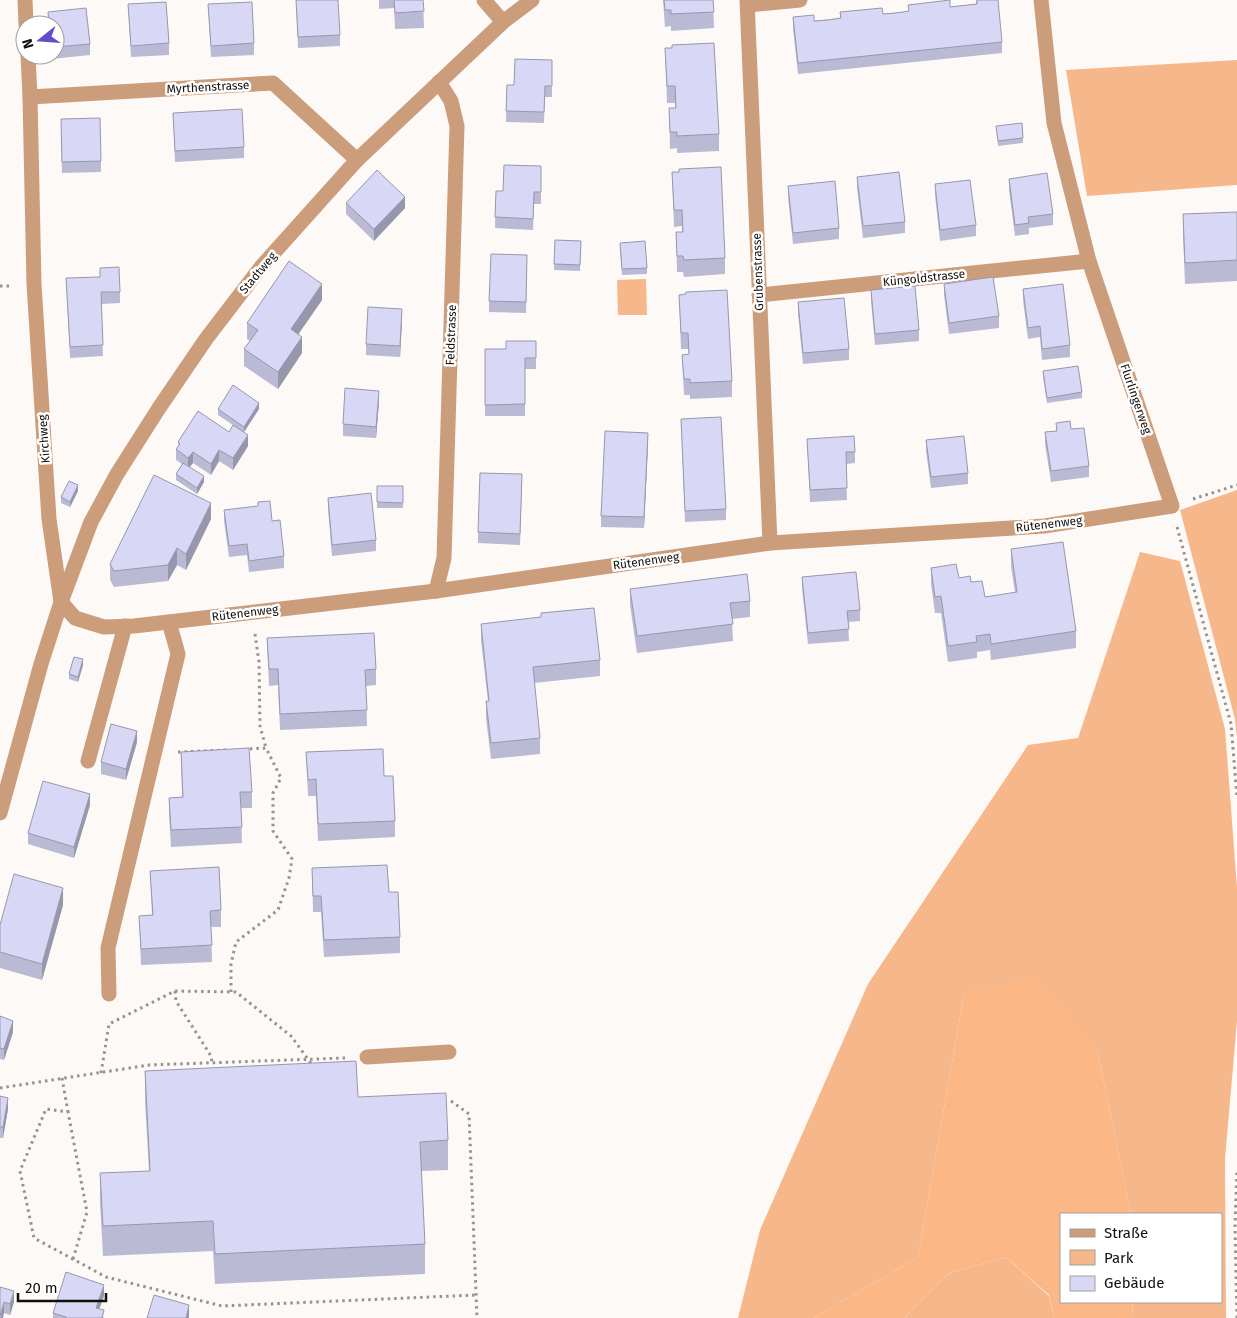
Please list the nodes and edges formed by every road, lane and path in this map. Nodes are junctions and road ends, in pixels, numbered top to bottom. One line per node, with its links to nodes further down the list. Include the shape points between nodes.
1 (25, 0): 7 (street)
2 (484, 0): 8 (street)
3 (532, 0): 8 (street, Stadtweg)
4 (800, 0): 6 (street)
5 (1041, 0): 13 (street, Flurlingerweg, via 1054,123)
6 (748, 2): 14 (street, Grubenstrasse)
7 (26, 15)
8 (503, 22): 10 (street, Stadtweg)
9 (28, 65): 11 (street, Kirchweg)
10 (439, 82): 12 (street, Stadtweg); 18 (street, Feldstrasse, via 451,101 457,126 444,558)
11 (30, 97): 12 (street, Myrthenstrasse, via 273,82); 19 (street, Kirchweg, via 34,284 49,519)
12 (357, 160): 19 (street, Stadtweg, via 262,267 206,338 117,474 91,522)
13 (1089, 261): 14 (street, Küngoldstrasse); 16 (street, Flurlingerweg)
14 (759, 295): 17 (street, Grubenstrasse)
15 (1237, 485): 16 (path)
16 (1172, 506): 17 (street, Rütenenweg, via 1044,526); 28 (path, via 1231,724)
17 (770, 543): 18 (street, Rütenenweg)
18 (436, 591): 20 (street, Rütenenweg)
19 (61, 602): 22 (street, Rütenenweg, via 74,618 104,626); 29 (street, Kirchweg)
20 (252, 612): 21 (street, Rütenenweg); 23 (path, via 260,726)
21 (168, 622): 22 (street, Rütenenweg); 26 (street, via 178,654)
22 (125, 626): 27 (street)
23 (266, 748): 25 (path); 31 (path, via 281,778 273,793 273,832 292,859 278,910 236,942 231,964)
24 (230, 749): 26 (path)
25 (239, 749)
26 (154, 753): 32 (street, via 108,948)
27 (88, 761)
28 (1237, 797)
29 (0, 813)
30 (175, 991): 31 (path); 36 (path, via 176,1001); 38 (path, via 109,1024)
31 (231, 992): 35 (path, via 236,992 291,1036)
32 (109, 994)
33 (449, 1052): 34 (street)
34 (367, 1057): 35 (path)
35 (308, 1060): 36 (path); 37 (path)
36 (212, 1062): 38 (path, via 149,1065)
37 (314, 1067)
38 (100, 1072): 39 (path)
39 (62, 1078): 40 (path); 42 (path)
40 (0, 1088)
41 (451, 1101): 46 (path, via 469,1114)
42 (68, 1112): 45 (path, via 88,1212); 45 (path, via 46,1109 20,1171 34,1238)
43 (1237, 1169): 44 (path)
44 (1236, 1226): 48 (path)
45 (73, 1259): 46 (path, via 106,1277 222,1306)
46 (476, 1295): 47 (path)
47 (476, 1318)
48 (1236, 1318)

